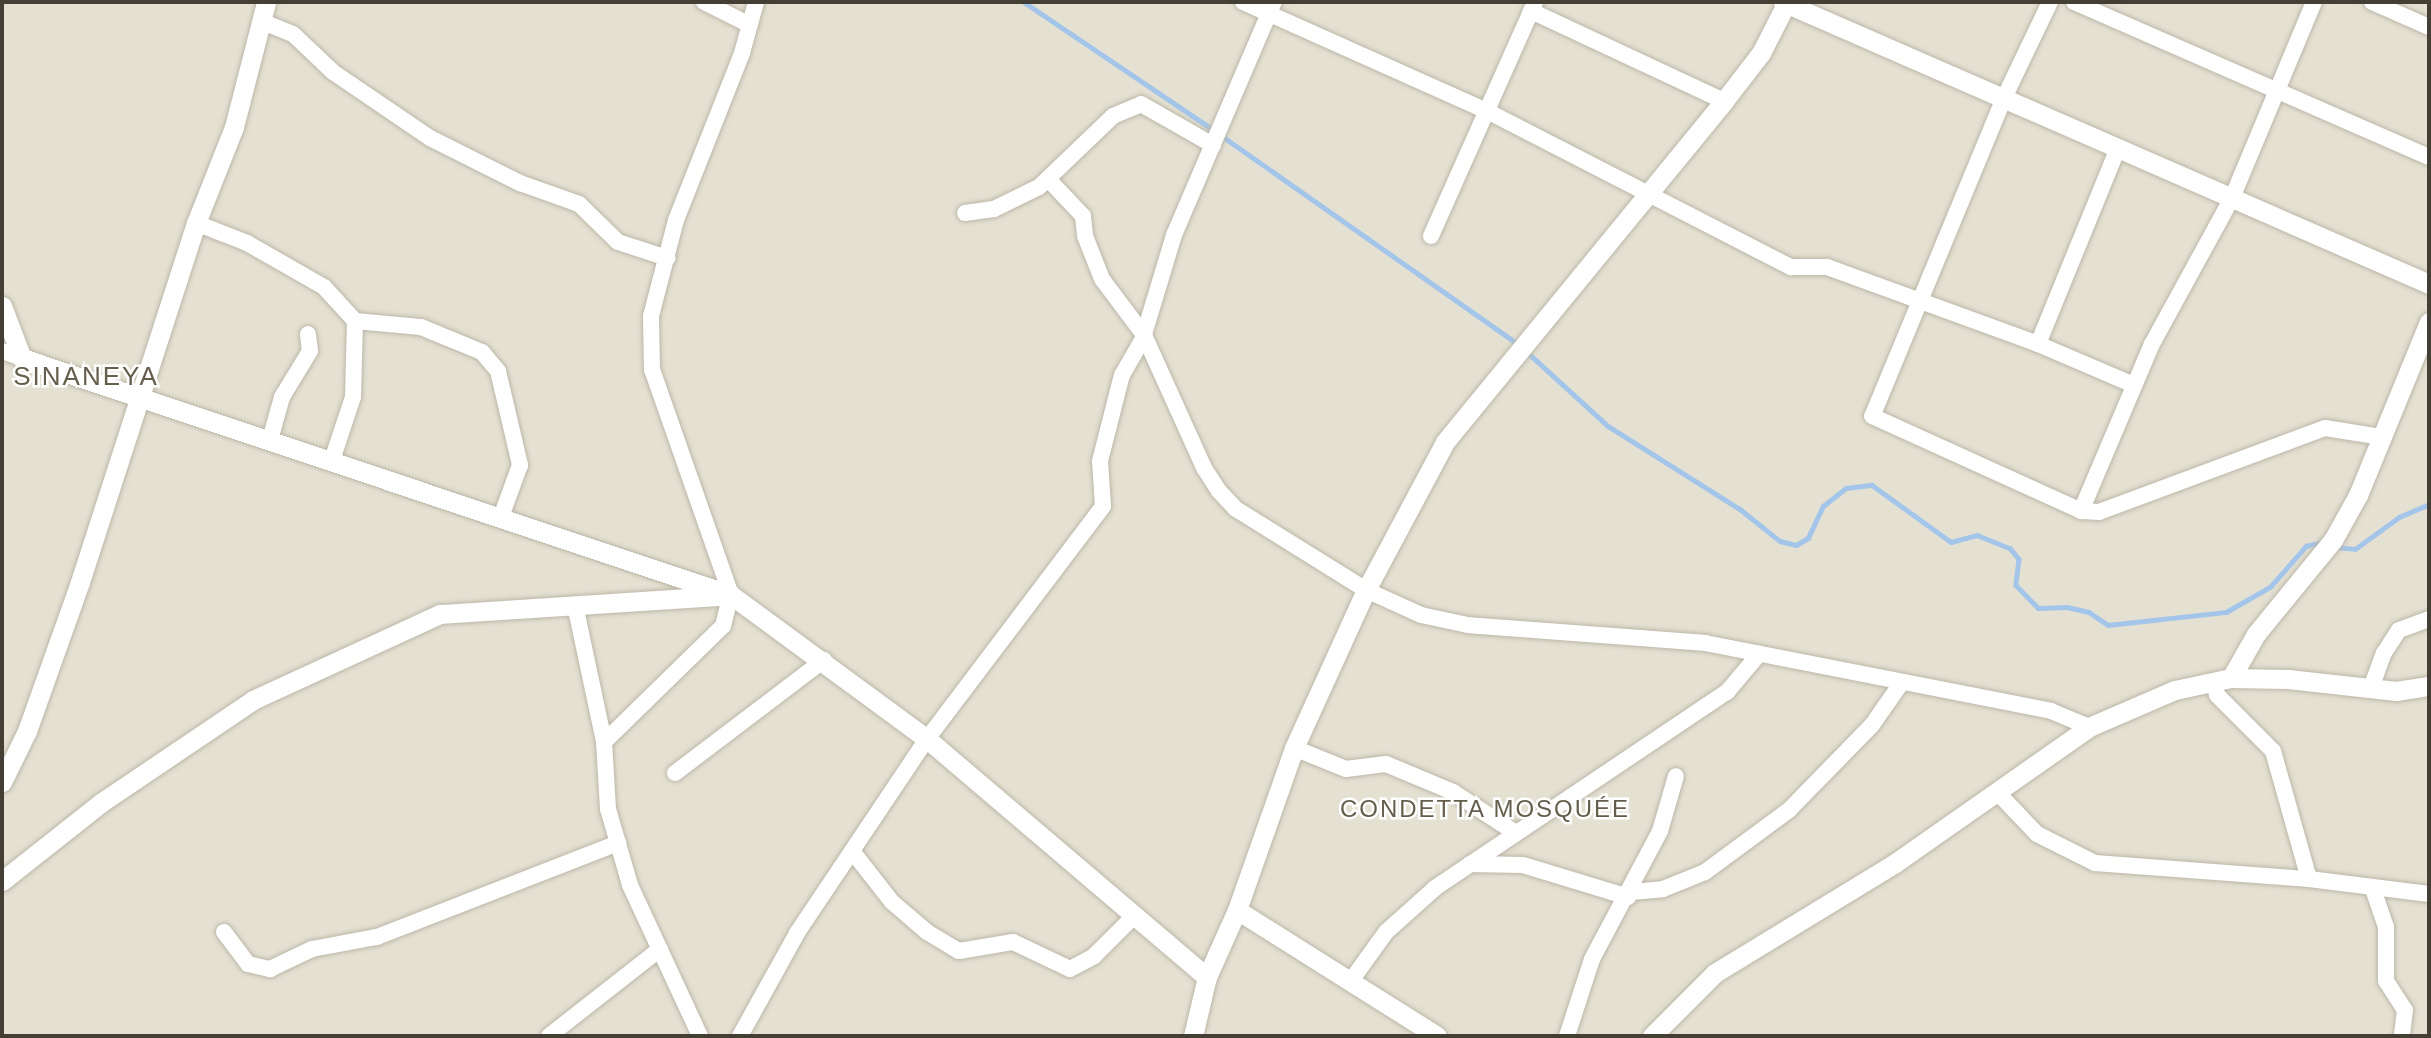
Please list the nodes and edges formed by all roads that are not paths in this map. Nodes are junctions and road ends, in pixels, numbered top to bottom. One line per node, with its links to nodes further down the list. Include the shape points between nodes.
1 (266, 2): 12 (street)
2 (704, 2): 13 (street)
3 (756, 2): 13 (street)
4 (1243, 2): 11 (street)
5 (1785, 2): 16 (street); 17 (street, via 1761,53)
6 (2050, 2): 16 (street)
7 (2074, 2): 15 (street)
8 (2314, 2): 15 (street)
9 (2372, 2): 14 (street)
10 (1533, 6): 17 (street); 18 (street)
11 (1271, 7): 18 (street); 19 (street)
12 (263, 22): 26 (street, via 234,127); 28 (street, via 293,34 333,72 430,138 520,183 579,204 618,242)
13 (750, 25): 28 (street, via 676,220)
14 (2429, 27)
15 (2277, 90): 21 (street); 24 (street)
16 (2004, 98): 20 (street); 30 (street)
17 (1724, 101): 23 (street)
18 (1487, 111): 23 (street); 27 (street)
19 (1216, 137): 22 (street, via 1141,104 1113,116); 35 (street, via 1174,235)
20 (2118, 148): 24 (street); 36 (street)
21 (2429, 157)
22 (1048, 179): 25 (street, via 1017,201); 35 (street, via 1083,216 1085,236 1102,279)
23 (1650, 192): 30 (street, via 1791,267 1828,267); 46 (street, via 1445,442)
24 (2232, 198): 29 (street); 39 (street)
25 (965, 213)
26 (196, 223): 32 (street, via 247,243 324,287); 40 (street)
27 (1432, 236)
28 (667, 258): 47 (street, via 651,316 652,370)
29 (2429, 284)
30 (1920, 300): 36 (street); 44 (street, via 1872,416)
31 (2, 306): 38 (street)
32 (355, 321): 43 (street, via 353,397); 45 (street, via 421,327 482,352 498,371 520,465)
33 (2429, 322): 41 (street)
34 (308, 334): 42 (street, via 310,351 282,397)
35 (1144, 335): 46 (street, via 1204,468 1219,491 1236,509); 57 (street, via 1122,375 1100,461 1103,506)
36 (2038, 344): 39 (street)
37 (2, 351): 38 (street)
38 (22, 358): 40 (street)
39 (2134, 385): 44 (street)
40 (141, 396): 42 (street); 62 (street, via 27,731)
41 (2382, 437): 44 (street, via 2325,428 2099,512); 52 (street, via 2333,540)
42 (270, 440): 43 (street)
43 (332, 460): 45 (street)
44 (2081, 511)
45 (501, 517): 47 (street)
46 (1366, 590): 50 (street, via 1421,615 1468,625 1706,643); 59 (street)
47 (731, 595): 48 (street); 51 (street); 58 (street, via 723,626)
48 (575, 605): 58 (street); 69 (street, via 440,614 253,700 102,802)
49 (2429, 619): 55 (street, via 2399,630 2384,653)
50 (1759, 653): 53 (street); 64 (street, via 1727,692)
51 (824, 660): 57 (street); 60 (street)
52 (2223, 679): 55 (street); 56 (street, via 2175,690); 68 (street, via 2217,695 2273,751)
53 (1902, 681): 56 (street, via 2051,711); 71 (street, via 1872,725 1790,810 1705,872 1663,889)
54 (2429, 686): 55 (street, via 2396,691)
55 (2371, 688)
56 (2089, 727): 63 (street)
57 (927, 739): 66 (street); 74 (street)
58 (604, 742): 65 (street, via 608,809)
59 (1294, 748): 64 (street, via 1346,769 1386,764 1453,792); 73 (street)
60 (675, 773)
61 (1676, 776): 71 (street, via 1660,831)
62 (2, 782)
63 (1997, 792): 68 (street, via 2037,834 2095,863); 85 (street, via 1895,863 1715,973)
64 (1516, 833): 67 (street)
65 (618, 844): 75 (street, via 377,937 312,949 270,969 248,964); 76 (street, via 630,885)
66 (852, 851): 74 (street, via 892,902 927,932 959,951 1013,942 1070,970 1094,956); 81 (street, via 797,933)
67 (1470, 864): 71 (street, via 1523,865); 78 (street, via 1386,932)
68 (2309, 879): 70 (street)
69 (2, 881)
70 (2373, 889): 72 (street); 86 (street, via 2386,927 2386,981 2405,1010)
71 (1629, 894): 84 (street, via 1591,959)
72 (2429, 894)
73 (1237, 910): 77 (street); 78 (street)
74 (1132, 918): 77 (street)
75 (224, 932)
76 (660, 949): 79 (street); 80 (street)
77 (1208, 977): 82 (street)
78 (1350, 982): 83 (street)
79 (549, 1036)
80 (701, 1036)
81 (740, 1036)
82 (1193, 1036)
83 (1437, 1036)
84 (1567, 1036)
85 (1653, 1036)
86 (2402, 1036)

